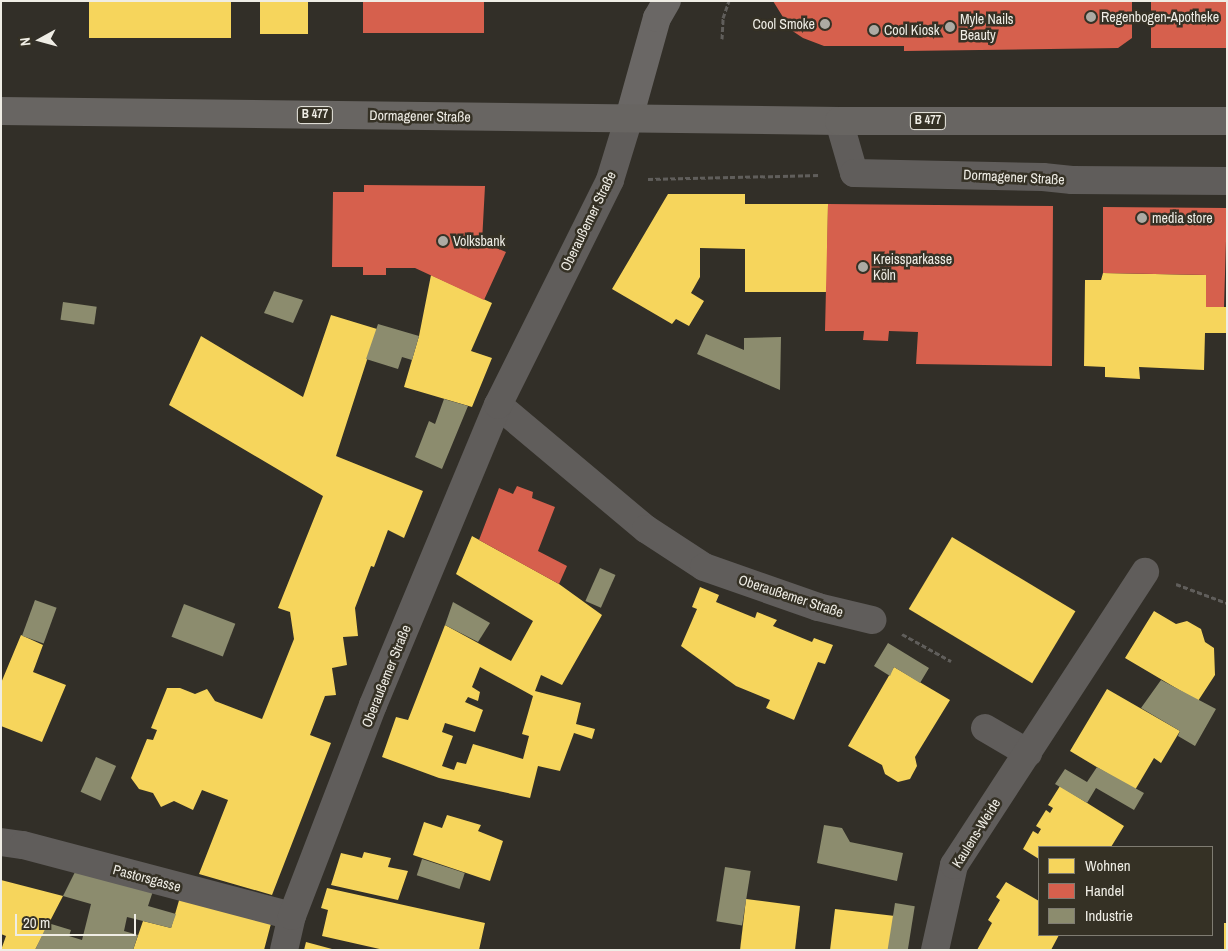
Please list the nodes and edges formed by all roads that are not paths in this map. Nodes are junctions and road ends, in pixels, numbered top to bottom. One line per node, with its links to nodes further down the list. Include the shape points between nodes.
1 (667, 1): 3 (main road, Oberaußemer Straße, via 657,18)
2 (1, 112): 3 (main road, Dormagener Straße / B 477)
3 (629, 118): 5 (main road, Dormagener Straße / B 477); 7 (street, Oberaußemer Straße, via 610,180)
4 (1227, 120): 5 (main road, Dormagener Straße / B 477)
5 (839, 122): 6 (street, Dormagener Straße, via 854,172 1072,180)
6 (1227, 181)
7 (498, 405): 9 (street, Oberaußemer Straße, via 646,529 704,567 818,607); 13 (street, Oberaußemer Straße, via 373,705)
8 (1146, 572): 11 (street, Kaulens-Weide)
9 (872, 620)
10 (985, 728): 11 (street)
11 (1028, 754): 15 (street, Kaulens-Weide, via 954,865)
12 (1, 842): 13 (street, Pastorsgasse)
13 (292, 916): 14 (street, Oberaußemer Straße)
14 (284, 950)
15 (935, 950)

